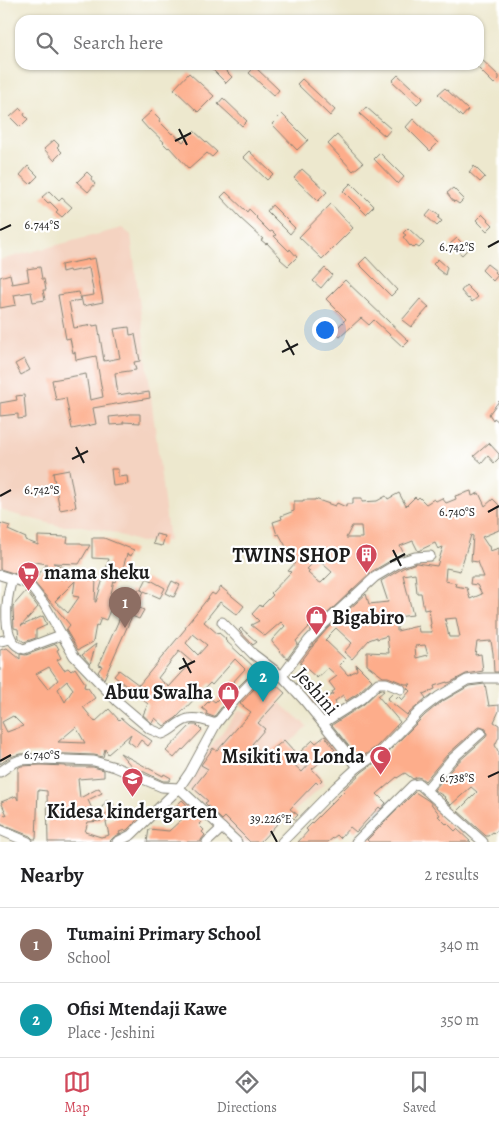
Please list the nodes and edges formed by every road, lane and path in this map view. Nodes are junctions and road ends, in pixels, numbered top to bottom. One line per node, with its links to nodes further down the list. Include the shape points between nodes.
1 (430, 556): 9 (street, via 400,562 376,578 324,624)
2 (0, 575): 3 (street)
3 (12, 579): 5 (street, via 31,587); 6 (street, via 5,612 5,627)
4 (222, 622): 8 (street, Jeshini)
5 (61, 635): 6 (street, via 24,649 14,646); 12 (street, via 74,656 93,676 150,728 162,734 189,719)
6 (10, 639): 7 (street)
7 (0, 641)
8 (267, 666): 9 (street, Jeshini); 12 (street)
9 (282, 676): 13 (street, Jeshini)
10 (499, 678): 15 (street, via 467,680 438,697 380,752)
11 (402, 689): 13 (street, via 378,683 361,699)
12 (216, 724): 17 (street)
13 (322, 724): 15 (street, Jeshini)
14 (480, 733): 18 (street)
15 (358, 767): 25 (street)
16 (0, 772): 17 (street, via 20,760 94,760 162,787)
17 (179, 788): 19 (street); 22 (street, via 130,835)
18 (426, 790): 26 (street, via 418,784 413,785); 27 (street)
19 (222, 828): 23 (street); 24 (street)
20 (0, 830): 21 (street)
21 (28, 842)
22 (117, 842)
23 (207, 842)
24 (237, 842)
25 (282, 842)
26 (356, 842)
27 (484, 842)

